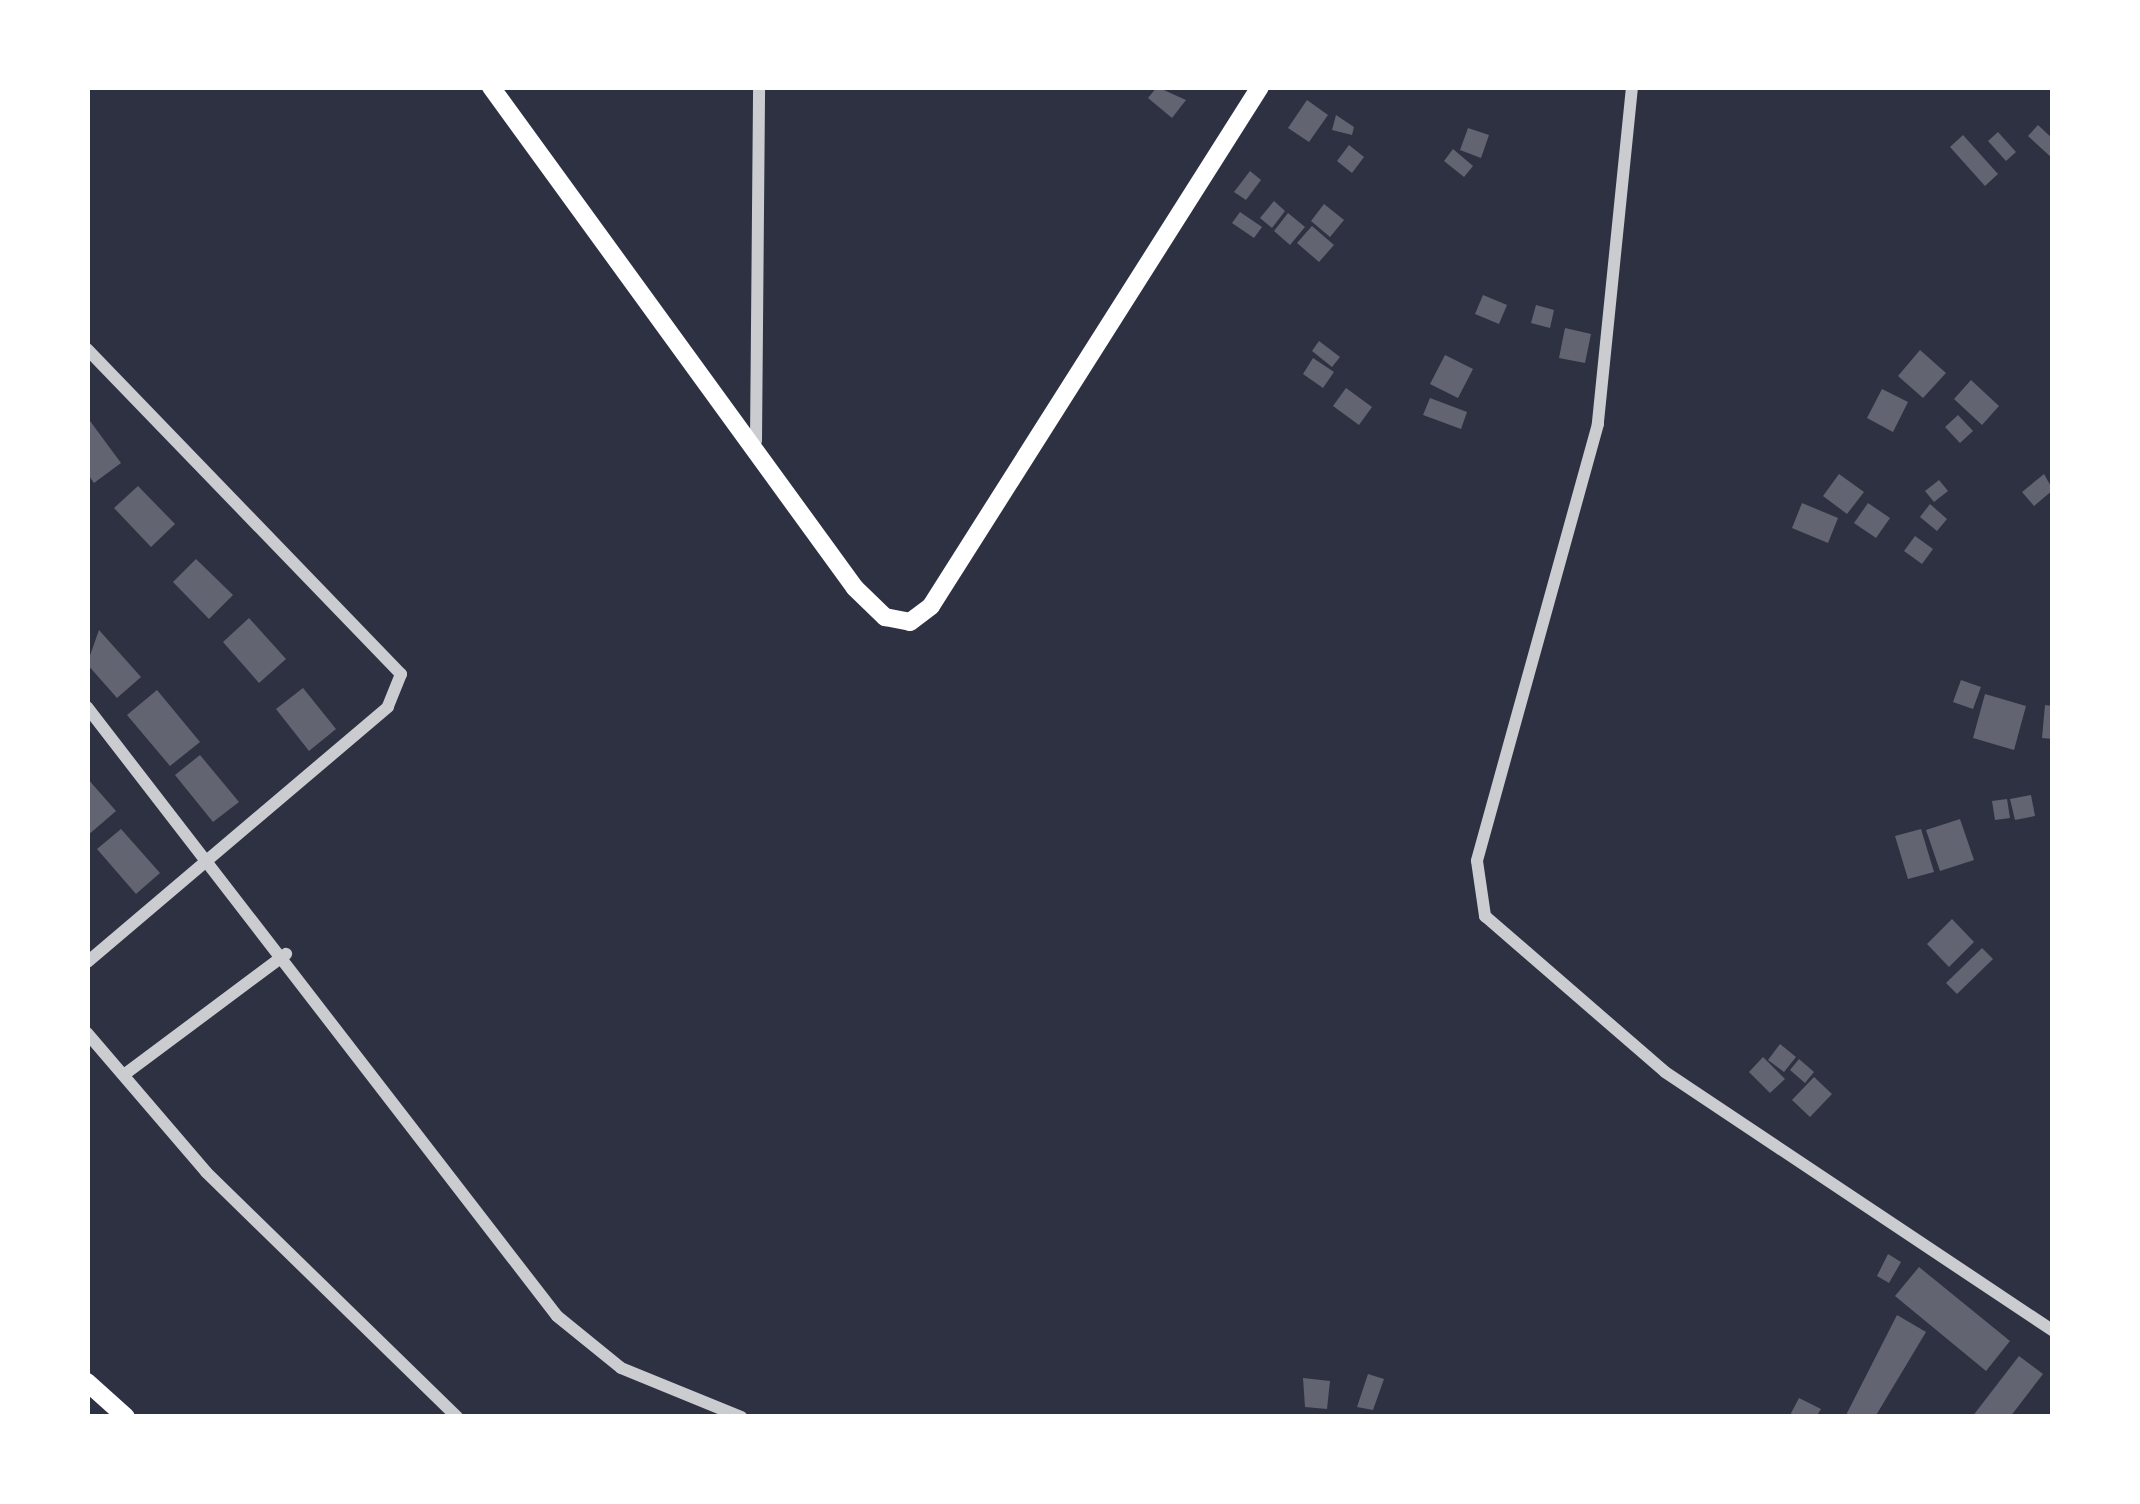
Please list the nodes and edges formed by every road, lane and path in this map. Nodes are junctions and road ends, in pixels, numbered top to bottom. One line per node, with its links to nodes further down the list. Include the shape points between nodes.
1 (491, 87): 6 (main road)
2 (759, 87): 6 (street)
3 (1261, 87): 6 (main road, via 931,606 910,622 885,617 855,588)
4 (1632, 87): 13 (street, via 1598,424 1478,861 1485,916 1666,1072)
5 (87, 349): 8 (street, via 401,674 388,706)
6 (756, 441)
7 (87, 707): 8 (street)
8 (210, 857): 9 (street); 10 (street)
9 (286, 954): 12 (street); 17 (street, via 557,1316 621,1368)
10 (87, 962)
11 (87, 1033): 12 (street)
12 (125, 1074): 16 (street, via 206,1172)
13 (2053, 1331)
14 (87, 1382): 15 (main road)
15 (126, 1417)
16 (457, 1417)
17 (741, 1417)

